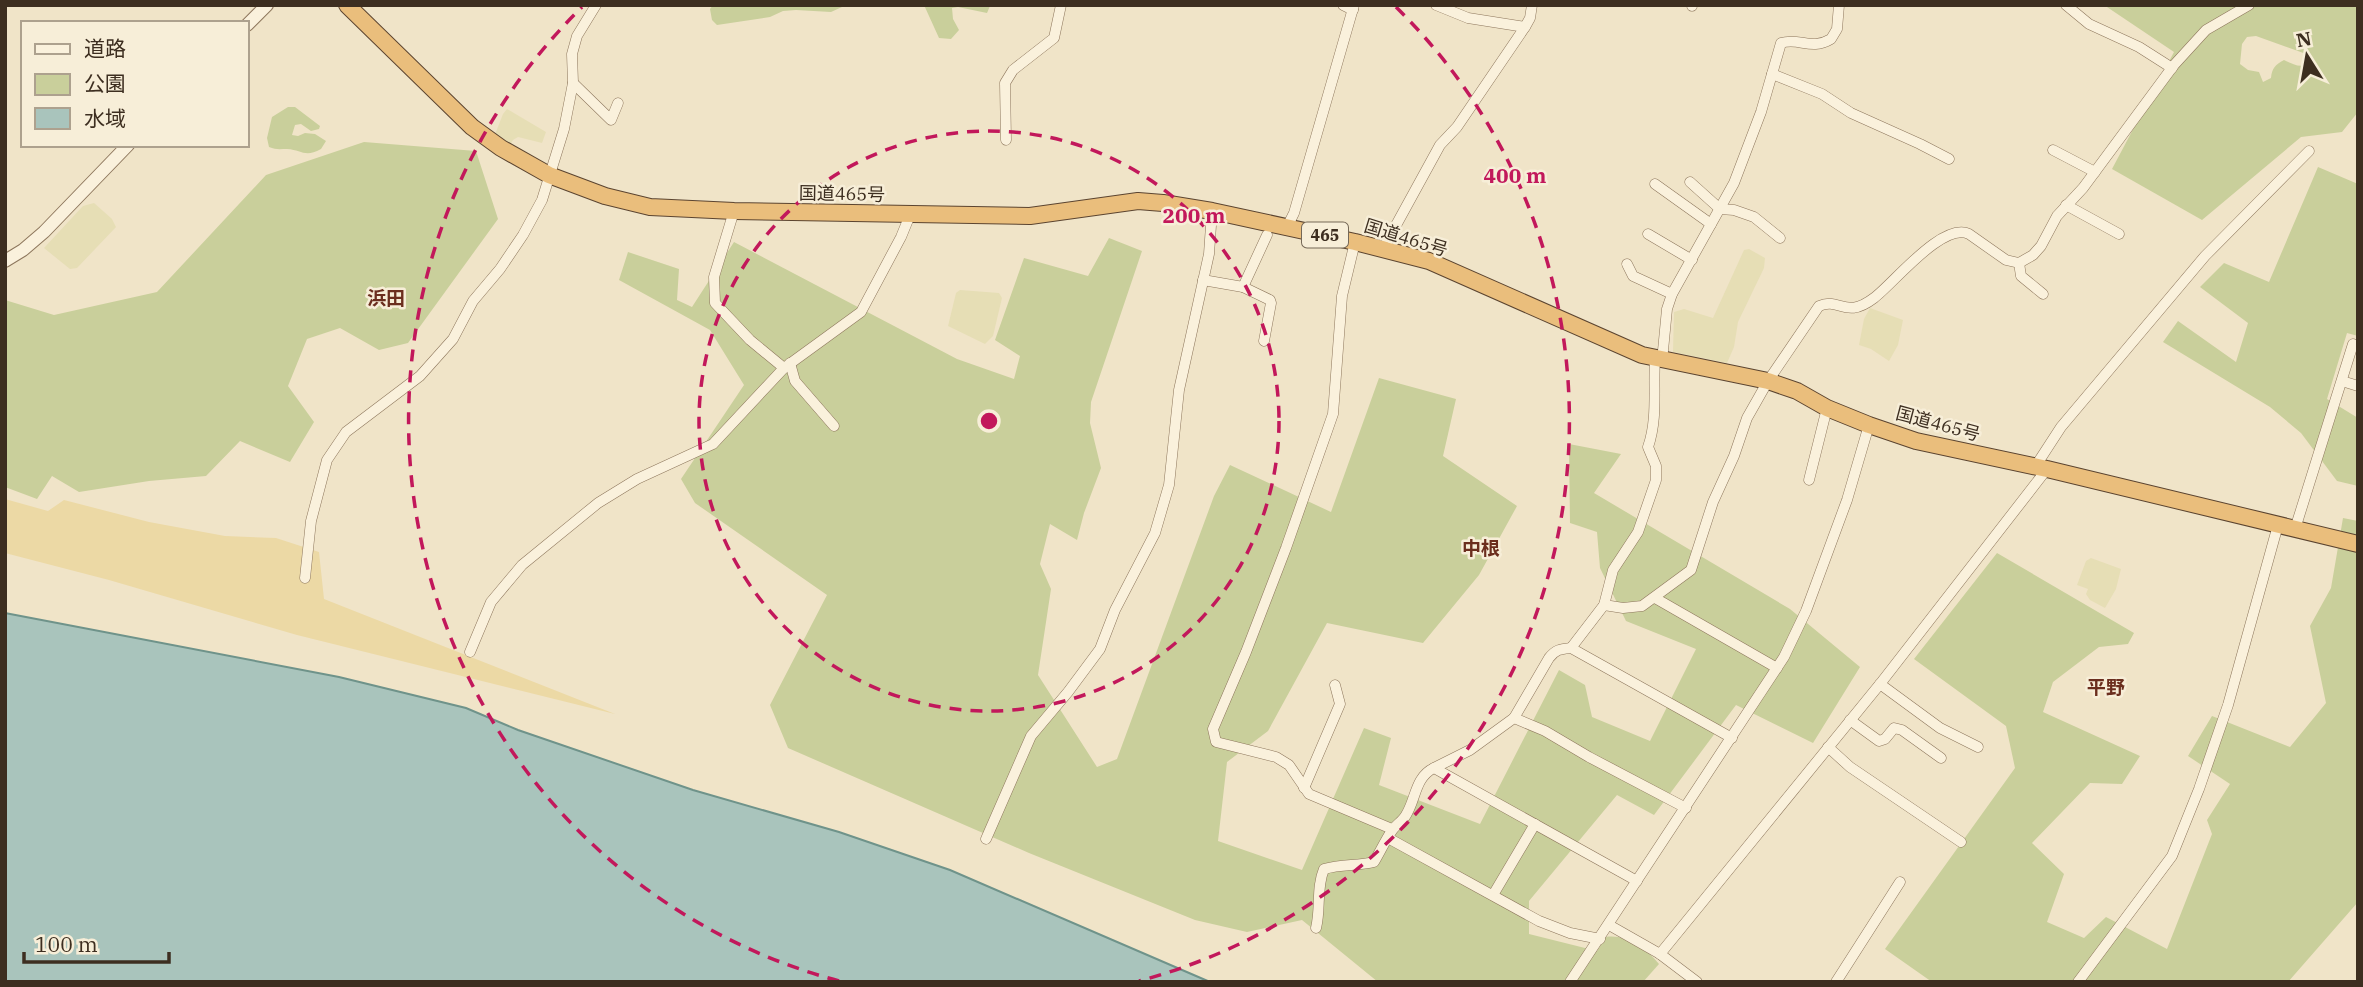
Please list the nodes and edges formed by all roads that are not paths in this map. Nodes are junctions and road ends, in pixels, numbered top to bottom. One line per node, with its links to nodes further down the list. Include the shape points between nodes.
1 (267, 5): 11 (street)
2 (347, 5): 23 (highway, 国道465号 / 465, via 472,127)
3 (596, 5): 15 (street, via 577,36)
4 (1061, 5): 17 (street, via 1054,38 1013,70 1004,83)
5 (1436, 5): 12 (street, via 1468,18)
6 (1532, 5): 12 (street)
7 (1839, 5): 14 (street, via 1837,29 1831,39 1814,46 1781,43)
8 (2066, 5): 13 (street, via 2088,24)
9 (2249, 5): 13 (street, via 2206,30)
10 (1350, 7): 32 (street)
11 (248, 24)
12 (1525, 27): 38 (street, via 1440,145)
13 (2172, 68): 22 (street)
14 (1772, 74): 21 (street, via 1822,94 1851,113); 27 (street, via 1734,183)
15 (573, 83): 16 (street, via 611,120); 23 (street)
16 (618, 103)
17 (1006, 140)
18 (126, 147): 40 (street, via 44,232)
19 (2053, 150): 22 (street)
20 (2309, 150): 57 (street, via 2221,238 2060,427)
21 (1949, 159)
22 (2095, 172): 26 (street)
23 (549, 175): 28 (highway, 国道465号 / 465, via 650,207); 62 (street, via 542,200 523,235 472,301 453,339 420,376 346,432 327,460 311,521)
24 (1690, 183): 27 (street)
25 (1655, 184): 31 (street)
26 (2066, 205): 34 (street); 41 (street, via 2041,246)
27 (1720, 209): 31 (street); 36 (street, via 1754,217)
28 (734, 211): 30 (highway, 国道465号 / 465); 50 (street, via 714,277 715,303 750,340)
29 (1212, 211): 30 (highway, 国道465号 / 465, via 1138,201 1030,216); 32 (highway, 国道465号 / 465); 43 (street)
30 (909, 215): 50 (street, via 861,312)
31 (1711, 224): 39 (street)
32 (1287, 227): 37 (highway, 国道465号 / 465)
33 (1648, 234): 39 (street)
34 (2119, 234)
35 (1267, 235): 44 (street)
36 (1780, 238)
37 (1354, 242): 38 (highway, 国道465号 / 465); 77 (street, via 1342,296 1334,414 1213,729 1216,742 1276,757 1289,765)
38 (1383, 249): 49 (highway, 国道465号 / 465, via 1429,261)
39 (1692, 260): 45 (street)
40 (5, 261)
41 (2019, 263): 46 (street, via 2021,276); 51 (street, via 2006,260 1964,231 1953,232 1862,306 1819,306)
42 (1627, 264): 45 (street, via 1633,276)
43 (1203, 281): 44 (street); 81 (street, via 1179,390 1169,485 1155,533 1100,649 1031,736)
44 (1243, 287): 47 (street, via 1270,300)
45 (1672, 294): 49 (street)
46 (2043, 294)
47 (1264, 341)
48 (2353, 344): 52 (street)
49 (1659, 360): 51 (highway, 国道465号 / 465); 64 (street, via 1648,447 1656,480 1638,532 1613,570)
50 (787, 366): 56 (street); 66 (street, via 713,444 637,479 598,503 522,565 491,602)
51 (1768, 381): 54 (highway, 国道465号 / 465); 63 (street, via 1747,418 1691,570)
52 (2342, 381): 53 (street); 60 (street)
53 (2358, 386)
54 (1827, 408): 55 (highway, 国道465号 / 465); 58 (street)
55 (1869, 425): 57 (highway, 国道465号 / 465, via 1916,441); 67 (street, via 1806,611)
56 (834, 426)
57 (2041, 468): 59 (highway, 国道465号 / 465); 68 (street)
58 (1809, 480)
59 (2278, 525): 60 (highway, 国道465号 / 465); 94 (street, via 2228,705 2172,856)
60 (2295, 529): 61 (highway, 国道465号 / 465)
61 (2358, 544)
62 (305, 578)
63 (1655, 598): 64 (street, via 1642,606); 67 (street)
64 (1604, 605): 65 (street)
65 (1571, 648): 70 (street, via 1554,651); 72 (street)
66 (470, 652)
67 (1777, 668): 72 (street)
68 (1880, 684): 71 (street); 74 (street, via 1940,728)
69 (1335, 685): 77 (street, via 1340,704)
70 (1514, 718): 76 (street, via 1470,750); 78 (street)
71 (1850, 720): 73 (street); 75 (street, via 1878,741 1894,728 1902,730)
72 (1732, 738): 78 (street)
73 (1828, 747): 82 (street); 89 (street)
74 (1979, 747)
75 (1941, 758)
76 (1434, 768): 79 (street); 80 (street, via 1419,782 1408,811)
77 (1304, 788): 80 (street)
78 (1686, 808): 83 (street)
79 (1535, 824): 83 (street); 85 (street)
80 (1390, 834): 85 (street); 87 (street, via 1374,862 1324,869)
81 (985, 839)
82 (1961, 842)
83 (1637, 881): 86 (street)
84 (1900, 882): 90 (street)
85 (1493, 895): 88 (street, via 1539,921)
86 (1609, 925): 88 (street); 89 (street)
87 (1316, 928)
88 (1600, 939): 91 (street)
89 (1660, 954): 92 (street)
90 (1839, 978): 93 (street)
91 (1570, 982)
92 (1697, 982)
93 (1852, 982)
94 (2078, 982)

